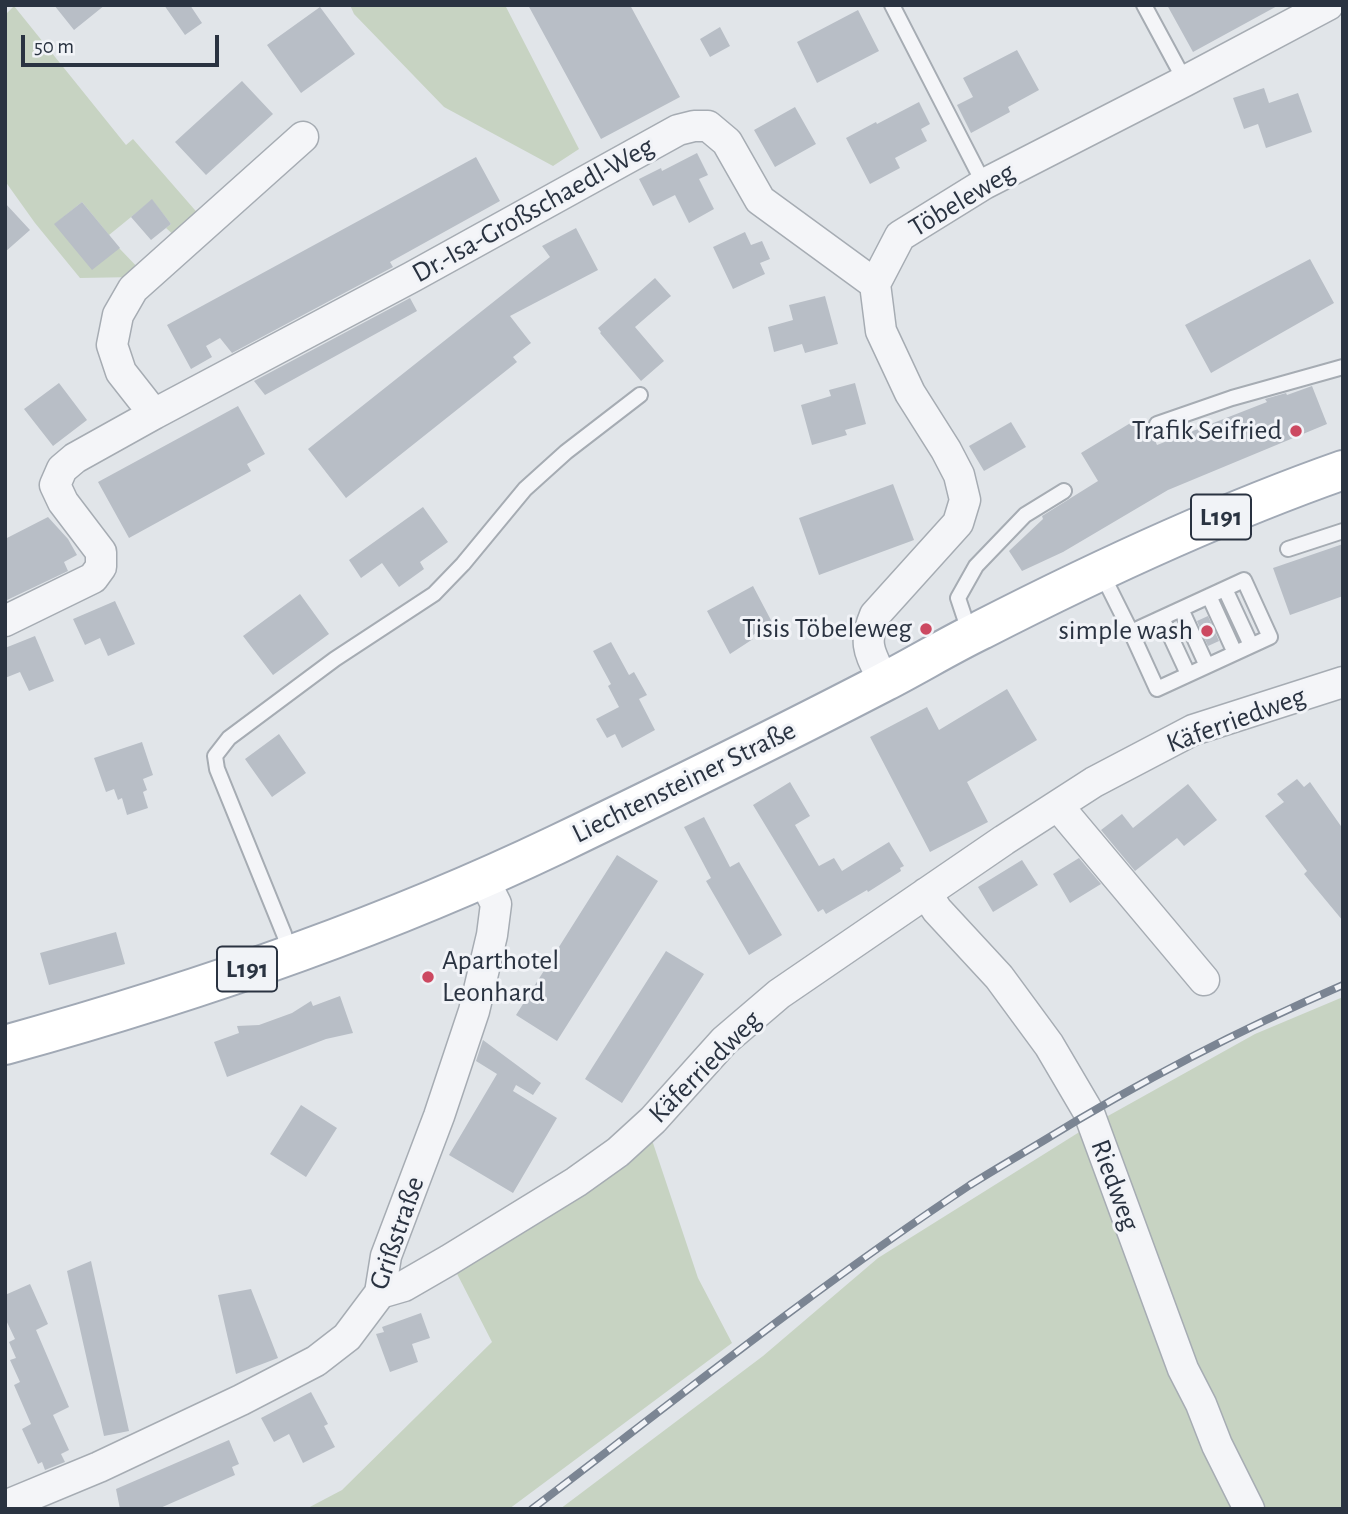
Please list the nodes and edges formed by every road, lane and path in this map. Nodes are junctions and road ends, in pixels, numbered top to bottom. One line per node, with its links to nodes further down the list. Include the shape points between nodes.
1 (892, 5): 6 (lane)
2 (1144, 5): 4 (lane)
3 (1328, 5): 4 (street, Töbeleweg)
4 (1185, 81): 6 (street, Töbeleweg)
5 (303, 137): 10 (street, via 133,289 118,315 113,345 121,372)
6 (985, 184): 7 (street, Töbeleweg, via 900,236)
7 (875, 284): 10 (street, Dr.-Isa-Großschaedl-Weg, via 760,200 727,142 708,126 694,126 678,130); 28 (street, via 881,331 959,475 965,500 958,523 875,615 868,647)
8 (1343, 367): 11 (lane)
9 (640, 395): 33 (lane, via 525,489 434,594 335,659 229,738 215,756 216,769)
10 (154, 414): 21 (street, Dr.-Isa-Großschaedl-Weg, via 75,458 62,469 55,485 101,552 101,567 93,579)
11 (1157, 424)
12 (1343, 470): 16 (main road, Liechtensteiner Straße / L191, via 1278,493)
13 (1064, 491): 23 (lane, via 1025,516 976,566 958,598)
14 (1343, 531): 15 (lane)
15 (1288, 549)
16 (1101, 570): 22 (lane); 23 (main road, Liechtensteiner Straße / L191)
17 (1225, 589): 18 (lane); 24 (lane); 24 (lane, via 1244,580 1270,637)
18 (1209, 596): 19 (lane); 25 (lane)
19 (1181, 609): 20 (lane); 26 (lane)
20 (1162, 618): 22 (lane); 27 (lane)
21 (5, 621)
22 (1131, 632): 27 (lane, via 1157,689)
23 (971, 635): 28 (main road, Liechtensteiner Straße / L191)
24 (1251, 645): 25 (lane)
25 (1235, 653): 26 (lane)
26 (1207, 666): 27 (lane)
27 (1188, 674)
28 (884, 682): 31 (main road, Liechtensteiner Straße / L191)
29 (1343, 682): 30 (street, Käferriedweg, via 1193,730)
30 (1058, 806): 32 (street, Käferriedweg); 34 (street)
31 (483, 878): 33 (main road, Liechtensteiner Straße / L191); 36 (street, Grißstraße, via 496,904 477,1002 386,1256)
32 (926, 893): 36 (street, Käferriedweg, via 744,1023 618,1152 449,1260 404,1286); 38 (street, Riedweg, via 936,910 999,977 1049,1045 1089,1113 1183,1369)
33 (290, 955): 35 (main road, Liechtensteiner Straße / L191)
34 (1205, 980)
35 (5, 1045)
36 (380, 1293): 37 (street, Grißstraße, via 347,1337 316,1361 242,1400)
37 (5, 1506)
38 (1249, 1509)

